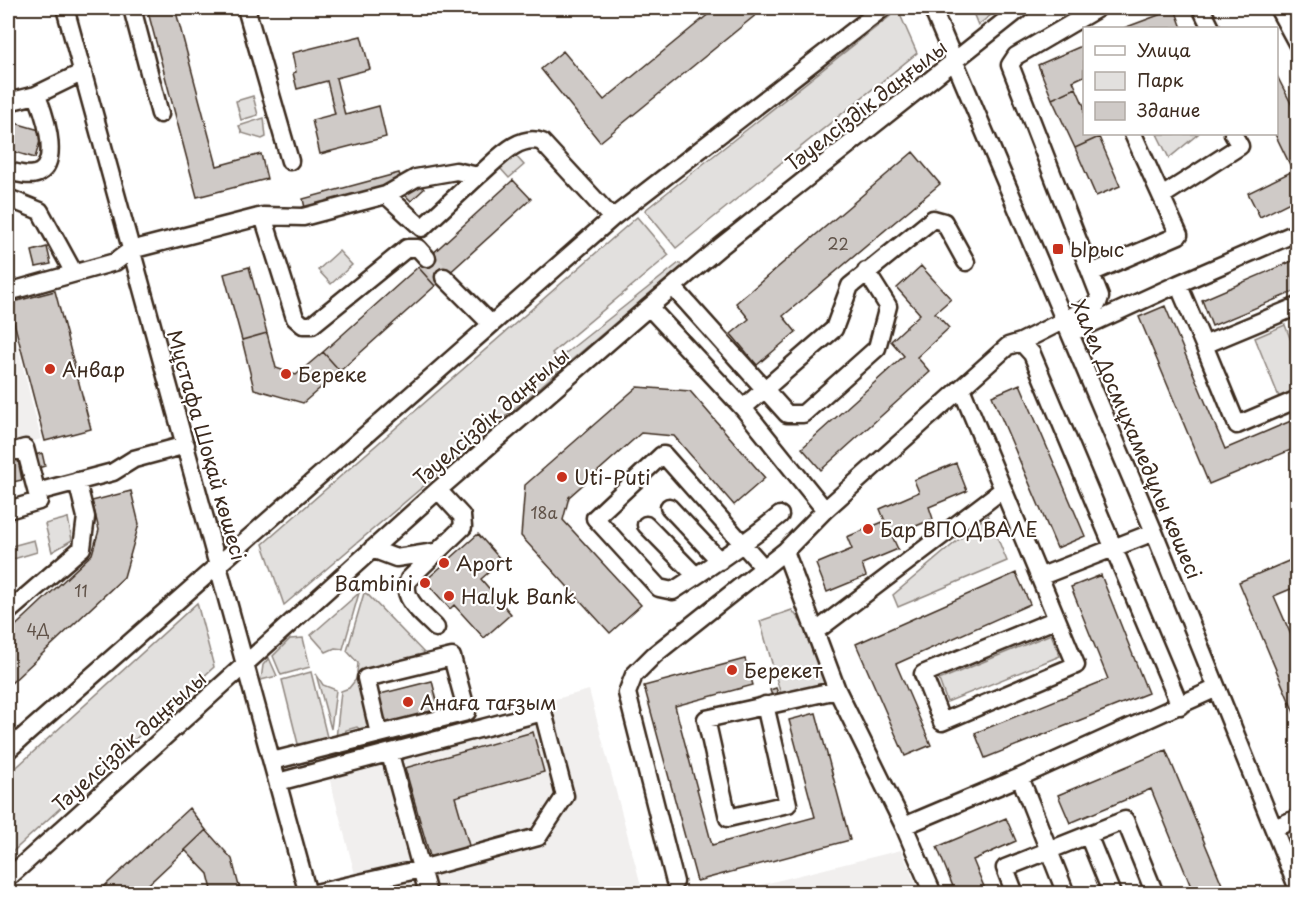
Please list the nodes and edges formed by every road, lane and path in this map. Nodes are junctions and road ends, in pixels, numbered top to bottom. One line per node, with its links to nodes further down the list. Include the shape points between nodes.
1 (65, 8): 13 (street, Мұстафа Шоқай көшесі)
2 (132, 8): 16 (street)
3 (246, 8): 19 (street)
4 (883, 8): 26 (street)
5 (932, 8): 12 (street, Халел Досмұхамедұлы көшесі)
6 (1021, 8): 12 (street, Тәуелсіздік даңғылы)
7 (1098, 8): 33 (street, via 1016,56 1010,65)
8 (1202, 8): 10 (street)
9 (1278, 8): 11 (street)
10 (1211, 27)
11 (1298, 45)
12 (954, 62): 36 (street, Тәуелсіздік даңғылы); 43 (street, Халел Досмұхамедұлы көшесі)
13 (83, 72): 14 (street); 28 (street, Мұстафа Шоқай көшесі)
14 (36, 95): 15 (street); 20 (street, via 46,114 49,136 45,167 31,175)
15 (8, 102)
16 (160, 114)
17 (1134, 135): 23 (street)
18 (1234, 135): 23 (street, via 1240,146)
19 (290, 161)
20 (8, 171)
21 (478, 176): 22 (street, via 456,171 416,178); 22 (street, via 422,228); 26 (street, via 520,141 533,139 542,142)
22 (386, 195): 25 (street, via 303,217)
23 (1162, 196): 33 (street, via 1179,235)
24 (8, 198): 32 (street, via 40,211)
25 (263, 216): 28 (street); 29 (street, via 295,318 303,325 312,325 407,248 418,248)
26 (612, 218): 42 (street)
27 (1298, 232): 35 (street)
28 (131, 250): 32 (street, via 115,262); 50 (street, Мұстафа Шоқай көшесі)
29 (427, 258)
30 (966, 262): 31 (street, via 944,222 933,219)
31 (866, 271): 47 (street, via 850,286 834,329); 47 (street, via 888,306 877,348 803,414 787,414)
32 (74, 273): 37 (street)
33 (1091, 273): 38 (street)
34 (444, 277): 42 (street)
35 (1178, 284): 41 (street); 45 (street)
36 (673, 287): 40 (street, Тәуелсіздік даңғылы); 47 (street)
37 (8, 292)
38 (1099, 300): 41 (street); 43 (street)
39 (1298, 306): 45 (street)
40 (649, 308): 49 (street); 53 (street, Тәуелсіздік даңғылы)
41 (1107, 316): 43 (street)
42 (491, 324): 68 (street)
43 (1068, 325): 44 (street); 61 (street, Халел Досмұхамедұлы көшесі)
44 (1022, 342): 46 (street, via 1008,346); 63 (street, via 1032,354)
45 (1204, 345): 48 (street, via 1237,425)
46 (961, 388): 54 (street); 58 (street)
47 (764, 389): 49 (street)
48 (1298, 399)
49 (743, 408): 58 (street)
50 (186, 445): 52 (street, via 134,459 113,472); 68 (street, Мұстафа Шоқай көшесі)
51 (8, 453): 55 (street, via 25,448)
52 (77, 481): 55 (street); 72 (street, via 86,518 82,548)
53 (438, 490): 64 (street, Тәуелсіздік даңғылы); 66 (street, via 465,522)
54 (1002, 490): 71 (street); 75 (street)
55 (37, 492): 57 (street, via 39,501)
56 (669, 507): 67 (street)
57 (8, 510)
58 (825, 510): 65 (street)
59 (780, 515): 62 (street)
60 (646, 525): 70 (street)
61 (1154, 532): 63 (street); 77 (street, Халел Досмұхамедұлы көшесі)
62 (743, 545): 67 (street); 69 (street); 70 (street, via 660,455 595,518 659,588 673,591)
63 (1113, 548): 71 (street); 80 (street)
64 (372, 549): 66 (street, via 396,558); 76 (street, Тәуелсіздік даңғылы)
65 (785, 551): 69 (street); 75 (street)
66 (435, 552): 74 (street, via 405,587 406,595)
67 (720, 561): 70 (street)
68 (219, 563): 76 (street, Мұстафа Шоқай көшесі); 82 (street)
69 (764, 568): 94 (street, via 654,655 634,675 627,693)
70 (696, 576)
71 (1039, 577): 73 (street)
72 (10, 607)
73 (1057, 619): 73 (street, via 923,675 942,723 1076,665)
74 (436, 628)
75 (815, 632): 78 (street)
76 (246, 663): 84 (street, Мұстафа Шоқай көшесі); 93 (street, Тәуелсіздік даңғылы)
77 (1217, 688): 80 (street); 89 (street, Халел Досмұхамедұлы көшесі)
78 (837, 690): 79 (street); 88 (street)
79 (765, 705): 79 (street, via 706,719 728,818 788,804)
80 (1180, 706): 85 (street)
81 (379, 734): 81 (street, via 467,712 452,657 366,678); 84 (street)
82 (8, 750)
83 (390, 754): 86 (street); 92 (street); 92 (street, via 543,712 565,796 538,837)
84 (272, 761): 86 (street, Мұстафа Шоқай көшесі)
85 (1020, 777): 88 (street); 91 (street)
86 (278, 782): 96 (street, Мұстафа Шоқай көшесі)
87 (1298, 818): 89 (street)
88 (904, 826): 98 (street)
89 (1274, 828): 95 (street, Халел Досмұхамедұлы көшесі)
90 (1088, 835): 91 (street); 101 (street); 102 (street, via 1125,820)
91 (1049, 850): 99 (street, via 1005,868); 100 (street)
92 (421, 869): 96 (street); 97 (street)
93 (8, 878)
94 (675, 882)
95 (1298, 889)
96 (310, 894)
97 (428, 894)
98 (933, 894)
99 (1015, 894)
100 (1066, 894)
101 (1112, 894)
102 (1155, 894)

